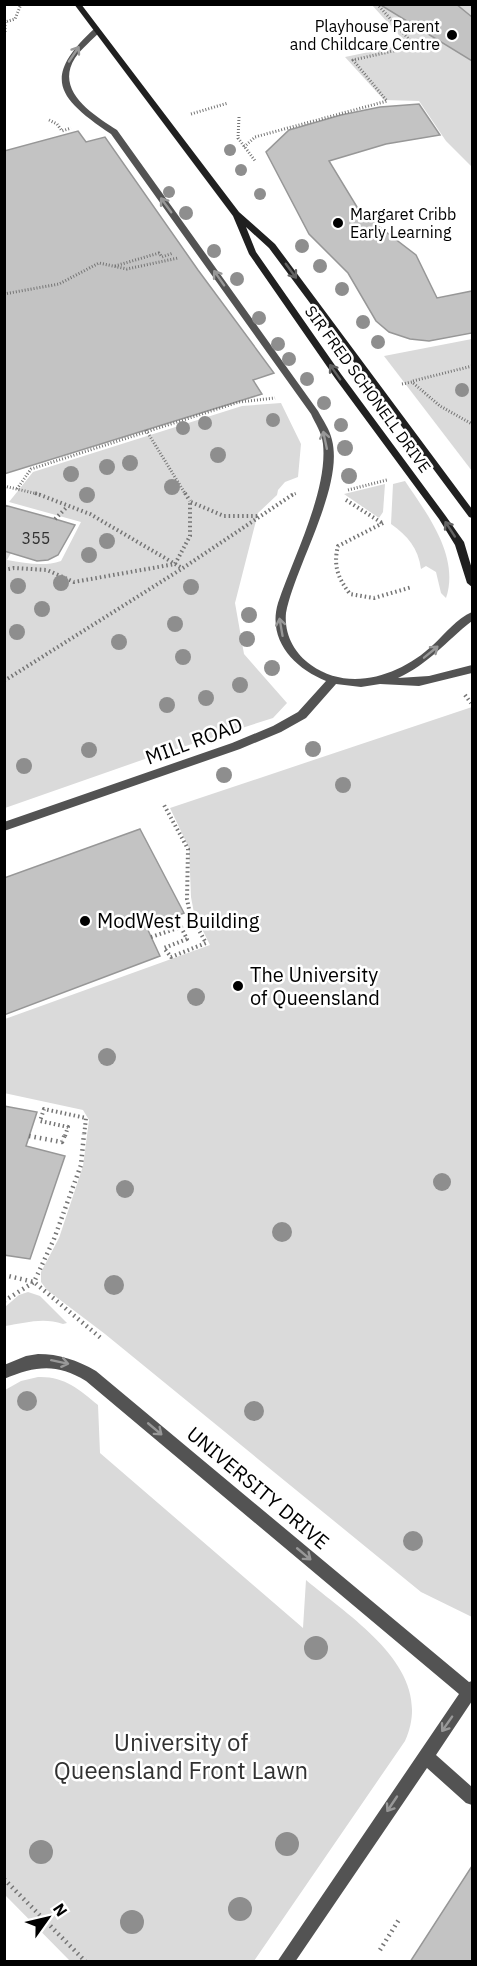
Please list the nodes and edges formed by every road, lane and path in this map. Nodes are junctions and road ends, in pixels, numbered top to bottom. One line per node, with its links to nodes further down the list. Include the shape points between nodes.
1 (21, 4): 4 (path, via 15,19 5,22)
2 (77, 4): 5 (street, SIR FRED SCHONELL DRIVE)
3 (377, 4): 11 (path, via 415,46 353,60 387,101 255,137)
4 (5, 32)
5 (97, 32): 13 (street, one-way to 5, via 114,132 84,112 65,84 63,72 76,50); 15 (street, SIR FRED SCHONELL DRIVE)
6 (228, 104): 7 (path)
7 (191, 114)
8 (239, 117): 11 (path, via 238,138)
9 (49, 120): 10 (path, via 62,131)
10 (77, 126)
11 (244, 147): 12 (path)
12 (256, 162)
13 (149, 180): 14 (street); 17 (street, one-way to 13)
14 (139, 183)
15 (236, 214): 36 (street, SIR FRED SCHONELL DRIVE, one-way to 36, via 272,246); 42 (street, SIR FRED SCHONELL DRIVE, one-way to 15, via 460,545 442,516 252,252)
16 (173, 252): 18 (path)
17 (201, 252): 18 (path, via 127,269); 20 (street, one-way to 17)
18 (112, 266): 19 (path, via 99,263 59,284)
19 (4, 294)
20 (247, 318): 21 (street); 25 (street)
21 (236, 321)
22 (472, 366): 23 (path)
23 (412, 382): 24 (path); 26 (path, via 450,414)
24 (401, 384)
25 (299, 391): 30 (path, via 268,400 239,402 32,469); 47 (street, one-way to 25, via 307,668 285,645 280,616 324,484 328,442 315,413)
26 (472, 424)
27 (146, 430): 34 (path, bridge)
28 (393, 478): 31 (path)
29 (4, 486): 30 (path)
30 (17, 489): 35 (path)
31 (345, 491)
32 (301, 493): 37 (path, via 292,494)
33 (345, 499): 43 (path, via 383,523 338,546 333,561 338,578 350,594 374,598)
34 (190, 501): 37 (path, via 225,518); 39 (path, via 190,536)
35 (67, 507): 38 (path); 39 (path, via 111,524)
36 (472, 515)
37 (263, 516): 40 (path)
38 (55, 519)
39 (175, 564): 40 (path); 41 (path, via 74,582 47,570)
40 (183, 568): 46 (path)
41 (4, 570)
42 (472, 583)
43 (412, 586)
44 (472, 616): 48 (street, one-way to 44, via 420,661)
45 (472, 669): 48 (street, via 433,682)
46 (4, 681)
47 (332, 681): 48 (street); 50 (street, MILL ROAD, via 302,715 277,729)
48 (383, 681)
49 (164, 805): 51 (path, via 188,849 187,899 190,914 206,943 171,957 164,948 187,939 181,927)
50 (4, 827)
51 (151, 937)
52 (29, 1136): 54 (path, via 62,1142 68,1127 40,1121 44,1109 86,1118 81,1165)
53 (4, 1275): 54 (path)
54 (34, 1282): 55 (path); 56 (path)
55 (4, 1301)
56 (102, 1339)
57 (4, 1372): 58 (street, UNIVERSITY DRIVE, one-way to 58, via 45,1360 67,1363 92,1376)
58 (471, 1690): 59 (street, UNIVERSITY DRIVE, one-way to 59)
59 (425, 1756): 60 (street); 65 (street, UNIVERSITY DRIVE, one-way to 65)
60 (472, 1797)
61 (4, 1879): 64 (path)
62 (400, 1918): 63 (path)
63 (380, 1950)
64 (86, 1962)
65 (285, 1962)

